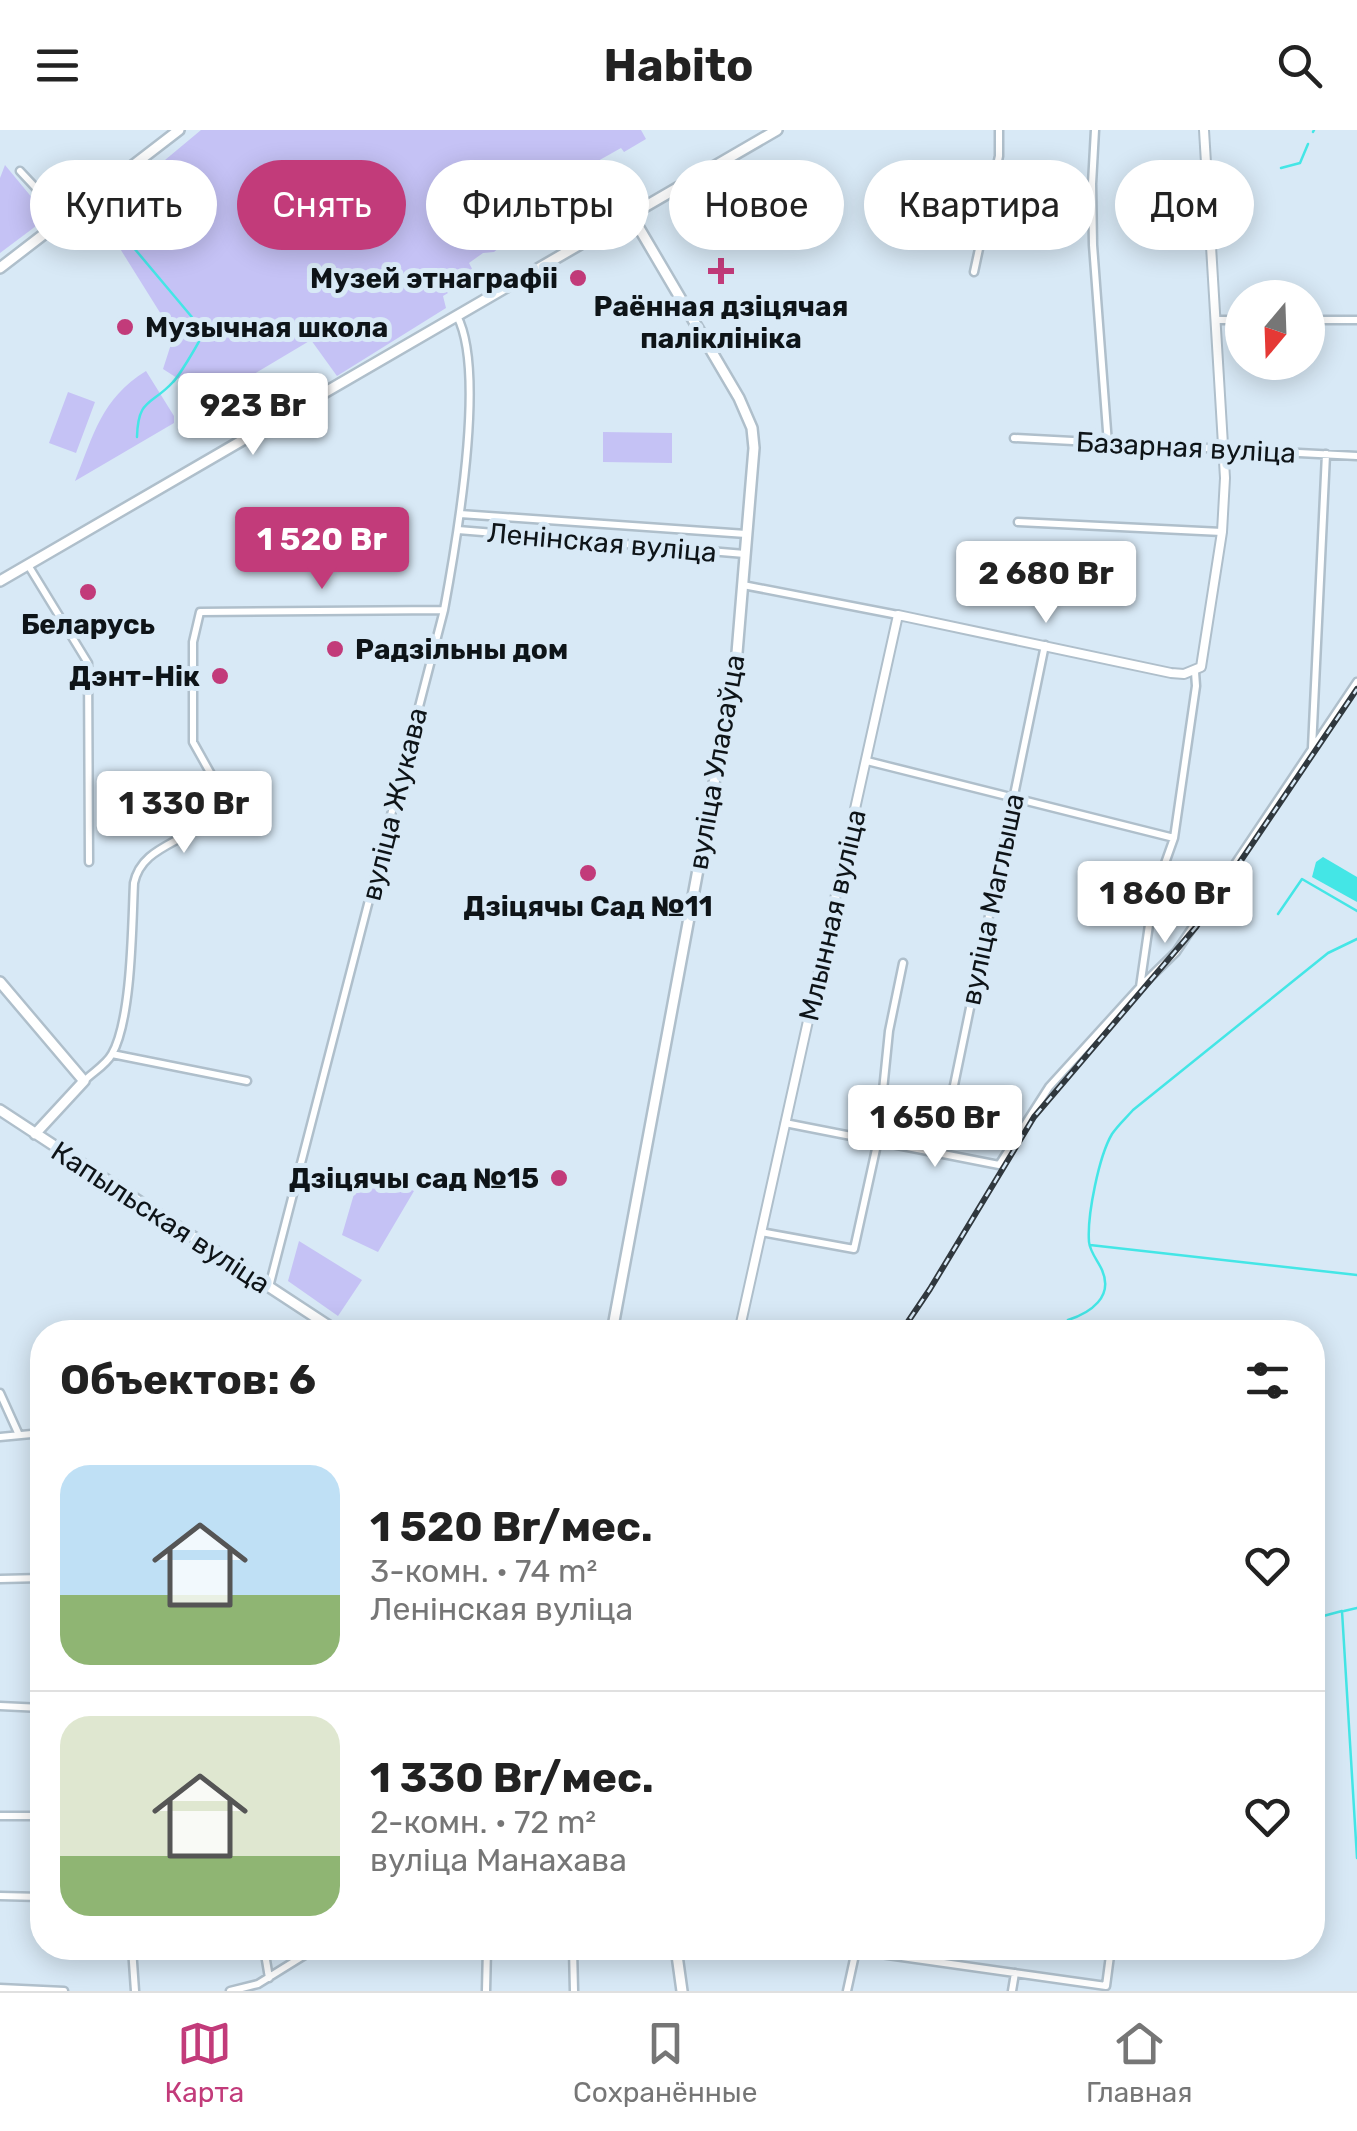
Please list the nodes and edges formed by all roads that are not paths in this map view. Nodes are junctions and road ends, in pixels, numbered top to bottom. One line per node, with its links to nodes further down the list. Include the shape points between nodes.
1 (777, 130): 9 (main road)
2 (999, 130): 14 (street)
3 (1095, 130): 21 (street, via 1094,244)
4 (1204, 130): 16 (street)
5 (172, 132): 6 (main road)
6 (137, 160)
7 (20, 170): 8 (street)
8 (30, 181)
9 (649, 206)
10 (30, 245): 13 (main road)
11 (649, 245): 29 (main road, вуліца Уласаўца, via 752,428)
12 (572, 250): 15 (main road)
13 (0, 268)
14 (974, 272)
15 (456, 315): 25 (street, вуліца Жукава, via 470,373); 31 (main road)
16 (1216, 320): 17 (street); 22 (street)
17 (1225, 320)
18 (1325, 320): 19 (street)
19 (1357, 320)
20 (1014, 438): 21 (street, Базарная вуліца)
21 (1108, 444): 22 (street, Базарная вуліца)
22 (1225, 448): 23 (street, Базарная вуліца); 28 (street)
23 (1326, 454): 24 (street, Базарная вуліца); 39 (street)
24 (1357, 456)
25 (460, 514): 27 (street, вуліца Жукава); 29 (street, Ленінская вуліца)
26 (1018, 522): 28 (street)
27 (458, 530): 30 (street, Ленінская вуліца); 34 (street, вуліца Жукава)
28 (1222, 532): 37 (street, via 1203,658)
29 (746, 534): 30 (main road, вуліца Уласаўца)
30 (745, 554): 33 (main road, вуліца Уласаўца)
31 (28, 565): 32 (main road); 43 (street, via 88,663)
32 (0, 581)
33 (743, 585): 35 (street); 58 (main road, вуліца Уласаўца, via 736,665)
34 (444, 610): 47 (street, via 200,612 193,642 194,742 221,792 203,823 139,866 126,995); 56 (street, вуліца Жукава)
35 (898, 614): 36 (street); 40 (street, Млынная вуліца)
36 (1045, 646): 37 (street, via 1171,673); 41 (street, вуліца Маглыша)
37 (1195, 672): 42 (street)
38 (1357, 682): 39 (street)
39 (1312, 750): 46 (street, via 1176,952)
40 (868, 761): 41 (street); 51 (street, Млынная вуліца)
41 (1013, 796): 42 (street); 54 (street, вуліца Маглыша)
42 (1174, 838): 46 (street, via 1153,897)
43 (89, 862)
44 (903, 963): 53 (street)
45 (0, 982): 48 (main road)
46 (1140, 987): 54 (street, via 1048,1087 999,1165)
47 (112, 1054): 48 (street); 49 (street)
48 (84, 1081): 52 (main road, Капыльская вуліца)
49 (247, 1081)
50 (0, 1110): 52 (main road, Капыльская вуліца)
51 (784, 1122): 53 (street); 55 (street, Млынная вуліца)
52 (35, 1134): 56 (main road, Капыльская вуліца)
53 (878, 1140): 54 (street); 55 (street, via 854,1249)
54 (940, 1152)
55 (761, 1232): 59 (street, Млынная вуліца)
56 (268, 1288): 57 (main road, Капыльская вуліца)
57 (317, 1320)
58 (614, 1320)
59 (743, 1320)
60 (0, 1393): 62 (street)
61 (30, 1434): 62 (street)
62 (18, 1435): 63 (street)
63 (0, 1436)
64 (0, 1578): 65 (street)
65 (30, 1578)
66 (0, 1706): 67 (street)
67 (30, 1707)
68 (0, 1816): 69 (street)
69 (30, 1816)
70 (0, 1896): 71 (street)
71 (30, 1897)
72 (133, 1960): 85 (street)
73 (266, 1960): 82 (street)
74 (297, 1960): 82 (street)
75 (487, 1960): 87 (street)
76 (573, 1960): 88 (street)
77 (678, 1960): 89 (main road)
78 (854, 1960): 90 (street)
79 (925, 1960): 81 (street)
80 (1109, 1960): 81 (street, via 1106,1986)
81 (1015, 1973): 91 (street)
82 (269, 1978): 86 (street)
83 (0, 1988): 84 (street)
84 (64, 1991)
85 (134, 1991)
86 (230, 1991)
87 (486, 1991)
88 (574, 1991)
89 (682, 1991)
90 (847, 1991)
91 (1012, 1991)

